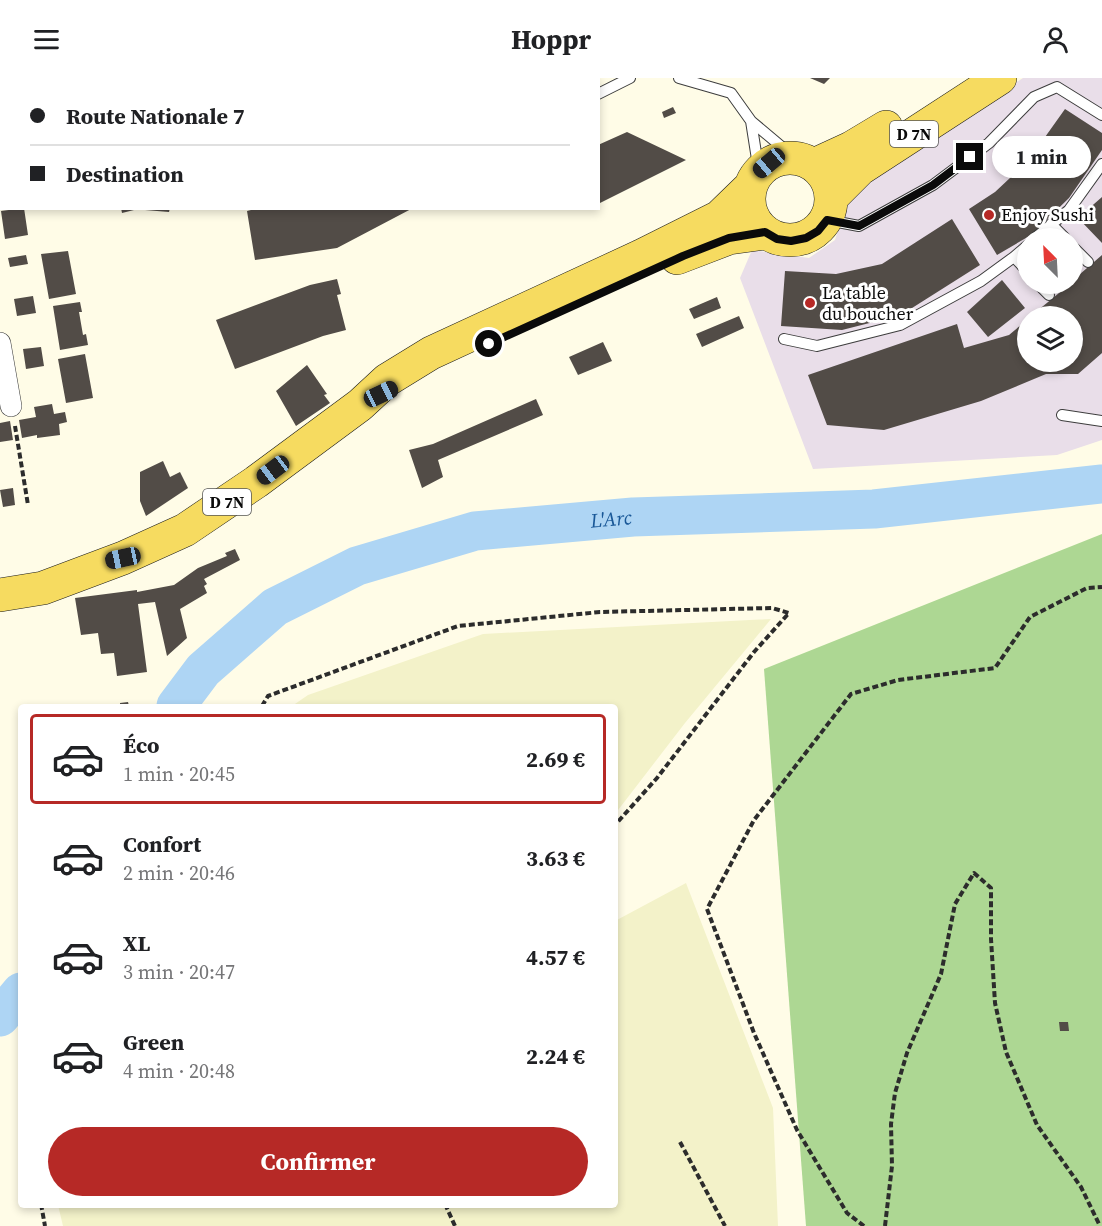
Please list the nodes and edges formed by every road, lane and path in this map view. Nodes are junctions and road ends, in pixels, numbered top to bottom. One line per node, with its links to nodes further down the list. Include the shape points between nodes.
1 (630, 78): 5 (lane)
2 (679, 78): 7 (lane, via 731,93)
3 (964, 78): 8 (main road, via 851,148)
4 (1000, 78): 11 (main road, D 7N, via 860,169)
5 (600, 93)
6 (1102, 115): 11 (lane, via 1057,87 1034,97 989,143 933,185 859,226)
7 (751, 121): 8 (lane); 10 (lane)
8 (805, 161): 10 (main road, via 782,159 769,163); 11 (main road, via 827,180)
9 (1102, 164): 12 (lane, via 1069,210)
10 (755, 179): 15 (main road, via 748,199 750,212); 23 (main road, via 719,216 431,353 387,380)
11 (829, 209): 15 (main road, via 818,231 806,238 777,239)
12 (1051, 224): 13 (lane); 14 (lane)
13 (1046, 228)
14 (1055, 228)
15 (765, 232): 23 (main road, D 7N, via 729,238 683,256)
16 (1017, 254): 17 (lane)
17 (1014, 257): 19 (lane); 21 (lane, via 981,281 900,325 817,346)
18 (1083, 257): 20 (lane)
19 (1017, 260)
20 (1088, 262)
21 (784, 339)
22 (0, 343): 24 (street)
23 (360, 405): 28 (main road, D 7N, via 185,530)
24 (11, 406): 27 (path)
25 (1062, 415): 26 (lane)
26 (1102, 421)
27 (28, 505)
28 (123, 558): 29 (main road, D 7N); 31 (main road, D 7N, via 43,588)
29 (0, 581)
30 (1102, 587): 40 (path, via 1087,588 1030,617 994,668 898,680 851,694 754,820 707,909 754,1033 797,1130 847,1214)
31 (0, 595)
32 (263, 704): 33 (path, via 268,696 458,626 600,612 772,608 789,613)
33 (618, 822)
34 (680, 1142): 39 (path)
35 (42, 1208): 37 (path)
36 (447, 1208): 38 (path)
37 (45, 1226)
38 (455, 1226)
39 (725, 1226)
40 (864, 1226)
41 (885, 1226): 42 (path, via 895,1094 940,974 955,904 974,873 991,888 995,1003 1006,1052 1037,1125 1081,1187)
42 (1101, 1226)

